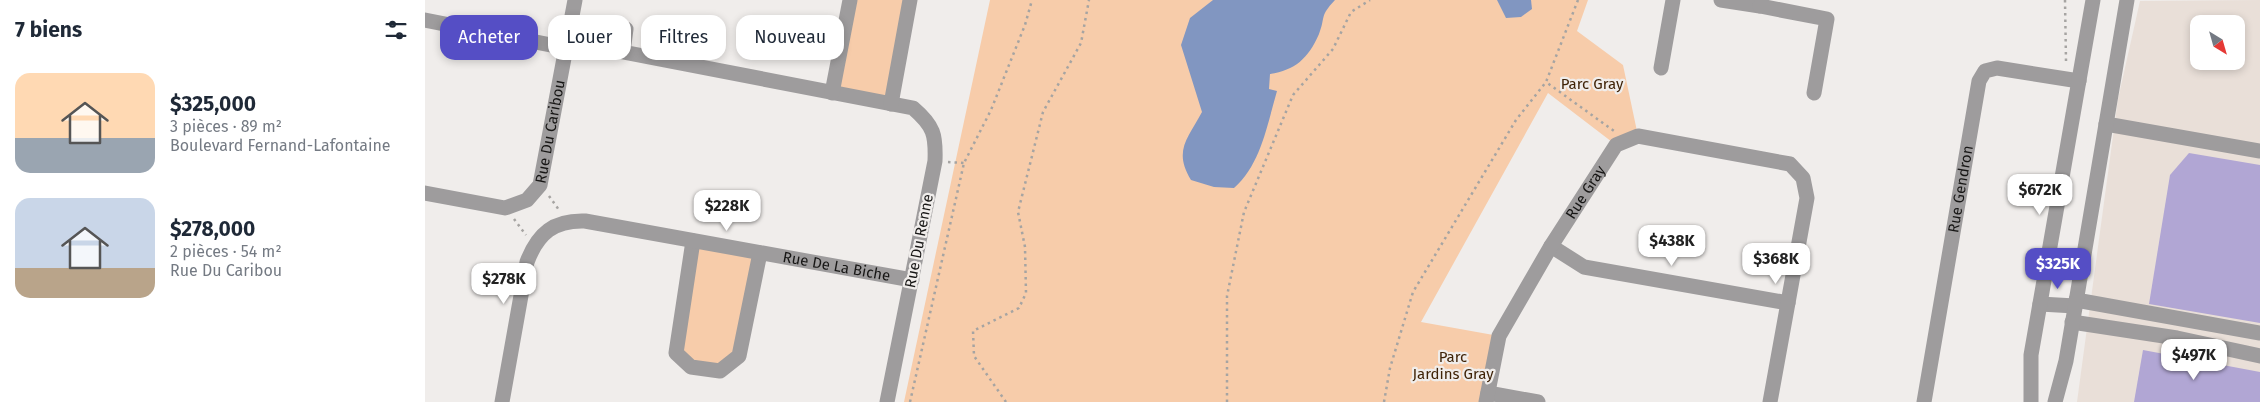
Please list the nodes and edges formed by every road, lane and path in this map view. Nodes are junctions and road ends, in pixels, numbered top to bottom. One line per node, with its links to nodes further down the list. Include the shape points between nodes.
1 (575, 0): 14 (street, Rue Du Caribou)
2 (850, 0): 23 (street)
3 (910, 0): 25 (street)
4 (1032, 0): 47 (path, via 991,110 964,163)
5 (1089, 0): 48 (path, via 1081,44 1043,112 1018,212 1025,247 1026,293 1019,308 973,331 974,356)
6 (1370, 0): 49 (path, via 1351,12 1333,49 1293,95 1244,212 1227,296)
7 (1578, 0): 22 (path)
8 (1673, 0): 20 (street)
9 (1721, 0): 12 (street)
10 (2083, 0): 16 (street)
11 (2093, 0): 16 (street)
12 (1760, 3): 24 (street, via 1827,19)
13 (2128, 3): 26 (street)
14 (572, 15)
15 (425, 20): 17 (street)
16 (2087, 33): 21 (street)
17 (548, 44)
18 (631, 54): 23 (street, Rue Du Renne)
19 (564, 60): 29 (street, Rue Du Caribou)
20 (1661, 68)
21 (2079, 81): 40 (street); 53 (street, Rue Gendron, via 1997,68 1985,71 1979,82)
22 (1546, 82): 27 (path); 50 (path, via 1516,120 1413,292 1390,368)
23 (833, 93): 25 (street, Rue Du Renne)
24 (1814, 93)
25 (891, 104): 37 (street, Rue Du Renne, via 913,108 931,128 936,139 935,161)
26 (2106, 124): 28 (street); 39 (street)
27 (1625, 140): 35 (street, Rue Gray, via 1616,145); 38 (street, via 1638,136 1790,164 1803,178 1807,198)
28 (2260, 151)
29 (540, 185): 31 (street, Rue Du Caribou, via 527,200); 32 (path)
30 (425, 193): 31 (street)
31 (505, 208): 34 (path)
32 (568, 221): 33 (street, Rue De La Biche); 34 (street, via 548,231)
33 (693, 241): 36 (street, Rue De La Biche); 36 (street, Rue De La Biche, via 676,353 691,367 720,371 739,356)
34 (534, 244): 45 (street, via 527,262)
35 (1551, 246): 38 (street, via 1584,267); 44 (street, Rue Gray, via 1499,336)
36 (761, 253): 37 (street, Rue De La Biche)
37 (911, 280): 46 (street, Rue Du Renne)
38 (1788, 303): 52 (street)
39 (2076, 303): 40 (street); 41 (street); 42 (street)
40 (2040, 304): 54 (street, via 2031,355)
41 (2072, 322): 43 (street, via 2177,338); 55 (street)
42 (2260, 333)
43 (2260, 356)
44 (1487, 398): 51 (street)
45 (502, 402)
46 (887, 402)
47 (910, 402)
48 (1006, 402)
49 (1227, 402)
50 (1385, 402)
51 (1538, 402)
52 (1770, 402)
53 (1924, 402)
54 (2031, 402)
55 (2055, 402)

